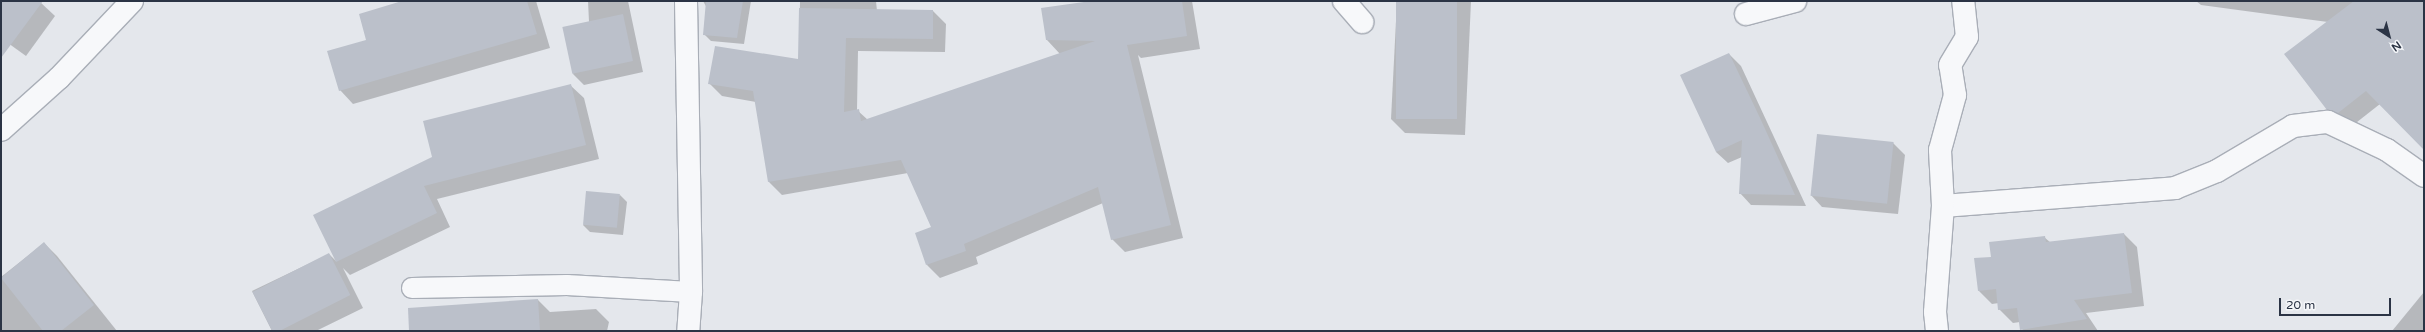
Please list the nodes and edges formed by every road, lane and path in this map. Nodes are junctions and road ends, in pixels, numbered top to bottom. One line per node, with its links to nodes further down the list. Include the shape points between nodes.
1 (132, 1): 8 (street, via 59,78)
2 (686, 1): 12 (street)
3 (1344, 1): 7 (street)
4 (1795, 1): 6 (street)
5 (1963, 1): 10 (street, via 1967,37 1950,65 1955,95 1940,150)
6 (1746, 14)
7 (1362, 22)
8 (1, 130)
9 (2424, 176): 10 (street, via 2387,150 2328,122 2293,126 2217,171 2175,188)
10 (1943, 206): 14 (street, via 1935,312)
11 (412, 288): 12 (lane, via 567,285)
12 (691, 292): 13 (street)
13 (688, 331)
14 (1937, 331)

